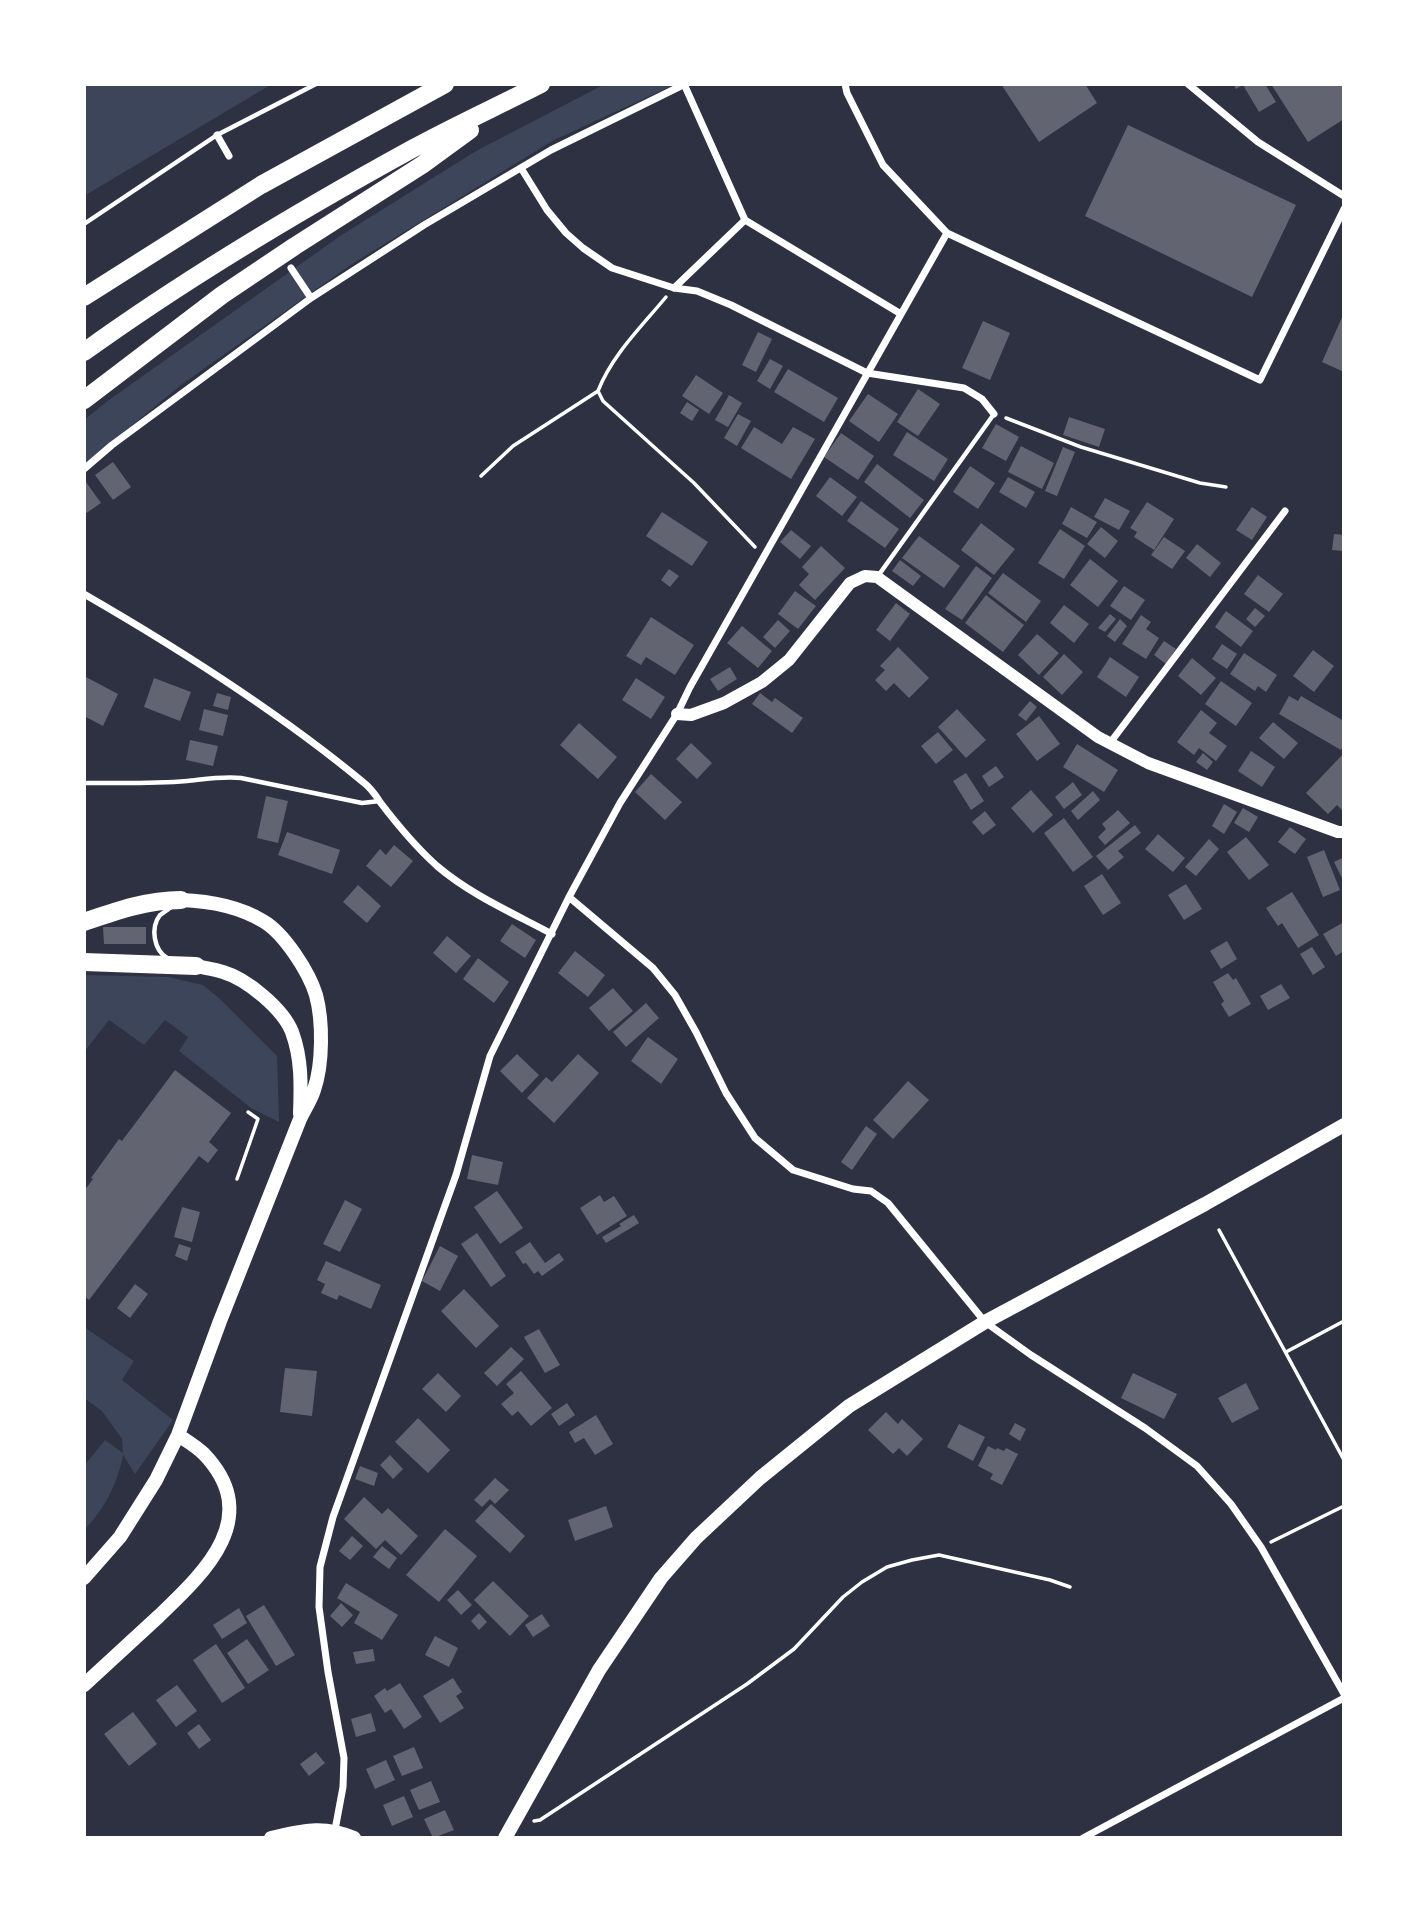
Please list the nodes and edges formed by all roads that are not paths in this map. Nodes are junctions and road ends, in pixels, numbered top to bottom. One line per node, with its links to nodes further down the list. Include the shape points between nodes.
1 (316, 84): 8 (lane)
2 (445, 84): 18 (highway, via 261,185)
3 (541, 84): 7 (highway)
4 (684, 84): 10 (street); 13 (street)
5 (845, 84): 15 (street, via 883,165)
6 (1188, 84): 11 (street, via 1258,142)
7 (512, 98): 21 (highway, via 281,225); 23 (highway, via 422,165 222,295)
8 (217, 135): 9 (street); 14 (lane)
9 (229, 156)
10 (521, 168): 17 (street, via 547,210 583,248 612,268); 19 (street)
11 (1344, 196)
12 (1344, 209): 15 (street, via 1260,380)
13 (745, 220): 17 (street); 20 (street)
14 (84, 224)
15 (947, 233): 20 (street)
16 (291, 268): 19 (street)
17 (674, 288): 22 (street, via 697,291)
18 (84, 297)
19 (311, 298): 25 (street)
20 (901, 314): 22 (street)
21 (84, 352)
22 (867, 373): 24 (street, via 964,388); 29 (street)
23 (84, 400)
24 (994, 414): 27 (lane)
25 (84, 469)
26 (1285, 511): 30 (street)
27 (877, 577): 29 (street, via 865,576 850,583 789,660 762,682 724,703 691,715); 30 (street)
28 (84, 594): 32 (street, via 232,685 342,764)
29 (677, 714): 34 (street)
30 (1110, 743): 33 (street, via 1148,763)
31 (84, 783): 32 (lane, via 241,778 362,803)
32 (380, 801): 37 (street, via 436,864 464,887)
33 (1344, 832)
34 (569, 897): 37 (street); 43 (street, via 653,968 675,995 755,1139 793,1170 871,1191 887,1203)
35 (181, 900): 36 (highway, via 124,908); 39 (lane, via 160,915 155,935 162,955); 41 (main road, via 233,907 265,922 304,969 316,995 321,1056 314,1090)
36 (84, 922)
37 (552, 934): 48 (street, via 490,1056 456,1175 333,1517 320,1567 319,1607 344,1758)
38 (84, 962): 39 (highway)
39 (177, 964): 40 (highway)
40 (196, 967): 41 (main road, via 225,972 246,984 272,1003 291,1030 301,1081)
41 (300, 1119): 44 (main road)
42 (1344, 1125): 43 (main road)
43 (985, 1322): 47 (street, via 1197,1466 1261,1547); 51 (main road, via 849,1406 760,1478 696,1538 662,1578 599,1670)
44 (178, 1435): 45 (main road, via 120,1537); 46 (main road, via 202,1452 226,1488 229,1503 223,1539 201,1574)
45 (84, 1578)
46 (84, 1685)
47 (1344, 1696): 52 (street)
48 (335, 1830): 49 (main road); 50 (main road)
49 (271, 1838)
50 (354, 1838)
51 (505, 1838)
52 (1083, 1838)

